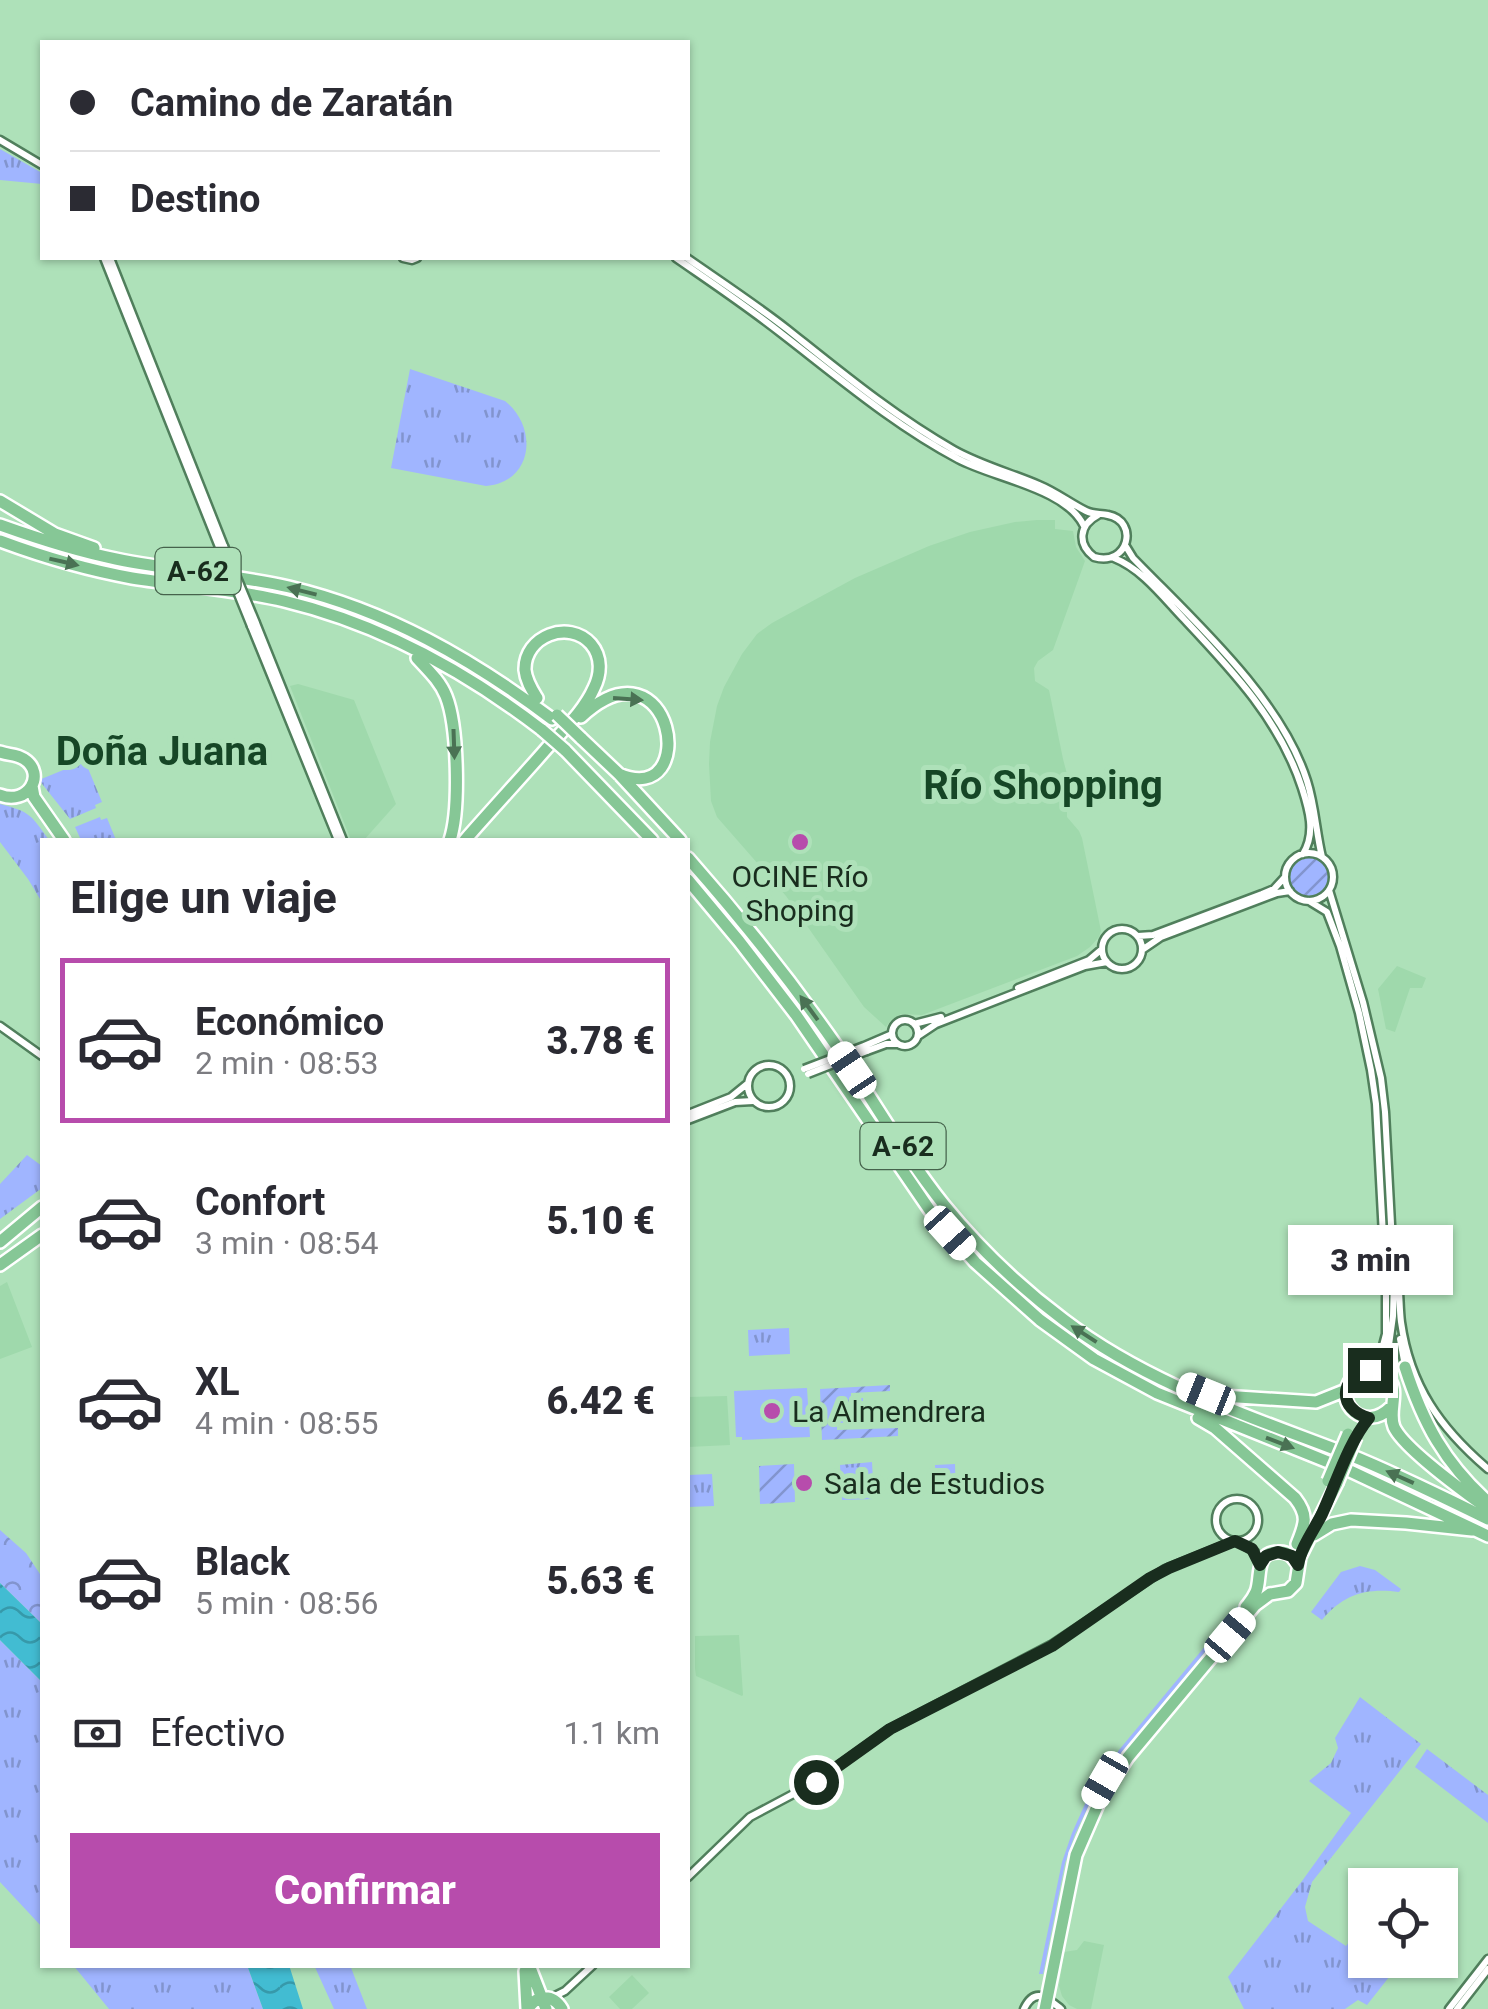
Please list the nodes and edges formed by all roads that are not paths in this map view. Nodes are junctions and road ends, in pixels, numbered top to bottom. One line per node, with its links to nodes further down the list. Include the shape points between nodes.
1 (0, 140): 2 (street)
2 (40, 164)
3 (690, 259): 7 (street, via 951,448)
4 (108, 260): 29 (street, bridge)
5 (679, 260): 9 (street, via 906,426 962,462 1051,497)
6 (0, 501): 13 (highway, via 73,540)
7 (1098, 515): 9 (street); 11 (street, via 1121,522)
8 (0, 525): 13 (highway, A-62, via 54,545)
9 (1084, 526): 12 (street, via 1089,554)
10 (0, 541): 14 (highway, A-62, one-way to 14)
11 (1125, 545): 12 (street); 39 (street, via 1279,722 1307,780)
12 (1113, 558): 38 (street, via 1156,590 1274,726 1306,800 1311,830)
13 (182, 569): 15 (highway, A-62, one-way to 13, via 290,587)
14 (130, 578): 16 (highway, via 302,612); 19 (highway, A-62, via 285,601 359,624 446,664)
15 (394, 623): 17 (highway, via 438,638); 18 (highway, A-62, via 453,651)
16 (418, 658): 19 (highway); 30 (highway, one-way to 30, via 441,686 451,712 456,799)
17 (537, 698): 18 (highway); 31 (highway, via 526,675 532,647 555,632 584,638 598,659 593,691)
18 (554, 718): 20 (highway, A-62, bridge)
19 (539, 732): 21 (highway, A-62, bridge)
20 (579, 739): 23 (highway); 35 (highway, A-62)
21 (562, 752): 33 (highway); 34 (highway, A-62)
22 (3, 756): 24 (highway, via 29,764)
23 (619, 774): 32 (highway, one-way to 23, via 582,716 607,699 632,696 662,715 669,747 662,766 648,776); 36 (highway)
24 (32, 786): 26 (highway); 28 (highway)
25 (0, 795): 26 (highway)
26 (19, 798): 27 (highway)
27 (59, 838)
28 (60, 838)
29 (339, 838)
30 (450, 838)
31 (467, 838)
32 (476, 838)
33 (642, 838)
34 (650, 838)
35 (669, 838)
36 (678, 838)
37 (690, 850): 51 (highway)
38 (1303, 854): 39 (street); 41 (street)
39 (1322, 857): 43 (street, via 1332,874)
40 (690, 860): 51 (highway, A-62)
41 (1286, 876): 44 (street); 47 (street, via 1262,894)
42 (690, 882): 58 (highway, A-62)
43 (1329, 890): 46 (street); 73 (street, via 1381,1078)
44 (1290, 891): 46 (street); 49 (street, via 1161,937)
45 (690, 892): 58 (highway)
46 (1310, 901): 77 (street, via 1333,925 1376,1104 1386,1334)
47 (1138, 936): 48 (street, via 1116,929); 49 (street)
48 (1102, 949): 50 (street); 52 (street, via 1089,960)
49 (1142, 950): 50 (street, via 1130,967)
50 (1108, 962): 55 (street)
51 (782, 972): 79 (highway, A-62, one-way to 51, via 1068,1324 988,1254 929,1184)
52 (914, 1024): 54 (street, via 900,1021); 55 (street)
53 (0, 1026): 59 (street)
54 (892, 1034): 56 (street); 57 (street)
55 (918, 1036): 56 (street, via 910,1046)
56 (897, 1044): 57 (street)
57 (866, 1048): 60 (street, bridge)
58 (823, 1052): 81 (highway, A-62, via 931,1212 975,1262 1050,1328)
59 (40, 1055)
60 (806, 1071): 61 (street); 63 (street)
61 (786, 1072): 62 (street, via 761,1066); 63 (street)
62 (748, 1083): 64 (street); 65 (street)
63 (791, 1086): 64 (street, via 778,1106)
64 (754, 1101): 66 (street)
65 (690, 1116)
66 (690, 1116)
67 (40, 1210): 70 (highway)
68 (40, 1219): 70 (highway)
69 (40, 1237): 72 (highway)
70 (4, 1242)
71 (40, 1246): 72 (highway)
72 (17, 1257): 74 (highway)
73 (1394, 1260): 75 (street); 86 (street, via 1407,1352 1420,1389 1442,1423)
74 (1, 1267)
75 (1394, 1280): 76 (street); 78 (street)
76 (1405, 1367): 88 (highway, via 1426,1424)
77 (1370, 1370): 78 (highway); 80 (highway, via 1352,1378)
78 (1385, 1375): 82 (highway, via 1394,1387)
79 (1166, 1382): 80 (highway, via 1217,1396 1300,1402); 89 (highway, A-62, one-way to 79)
80 (1346, 1390): 83 (highway)
81 (1157, 1394): 91 (highway, A-62, one-way to 91, via 1348,1470); 95 (highway, via 1214,1428 1295,1498 1305,1516)
82 (1390, 1408): 84 (highway); 88 (highway, via 1400,1437)
83 (1352, 1411): 84 (highway); 85 (highway)
84 (1369, 1418): 85 (highway)
85 (1352, 1436): 87 (highway, bridge)
86 (1488, 1470)
87 (1332, 1482): 93 (highway); 95 (highway)
88 (1488, 1506)
89 (1488, 1519)
90 (1220, 1532): 92 (street, via 1219,1508 1237,1499 1256,1512); 94 (street); 96 (street)
91 (1484, 1534): 93 (highway, via 1350,1520)
92 (1251, 1536): 94 (street); 98 (street)
93 (1311, 1537): 99 (highway)
94 (1236, 1541): 96 (street); 98 (street)
95 (1296, 1544): 97 (highway)
96 (1214, 1549): 101 (street, via 1150,1578 1052,1646 890,1729 814,1784 750,1818)
97 (1276, 1553): 98 (highway); 99 (highway, via 1292,1556)
98 (1257, 1561): 100 (highway, via 1266,1588); 108 (highway, via 1250,1602 1139,1734 1092,1802 1065,1874)
99 (1298, 1565): 100 (highway, via 1296,1583)
100 (1276, 1592): 108 (highway, via 1255,1605 1128,1757 1099,1802 1076,1855)
101 (690, 1875)
102 (1488, 1958): 111 (street)
103 (525, 1968): 107 (highway)
104 (590, 1968): 106 (street)
105 (1488, 1969): 112 (street)
106 (565, 1991): 107 (street); 109 (street)
107 (539, 2002): 109 (highway)
108 (1050, 2005): 110 (street, via 1031,1999)
109 (562, 2008)
110 (1024, 2009)
111 (1449, 2009)
112 (1458, 2009)

